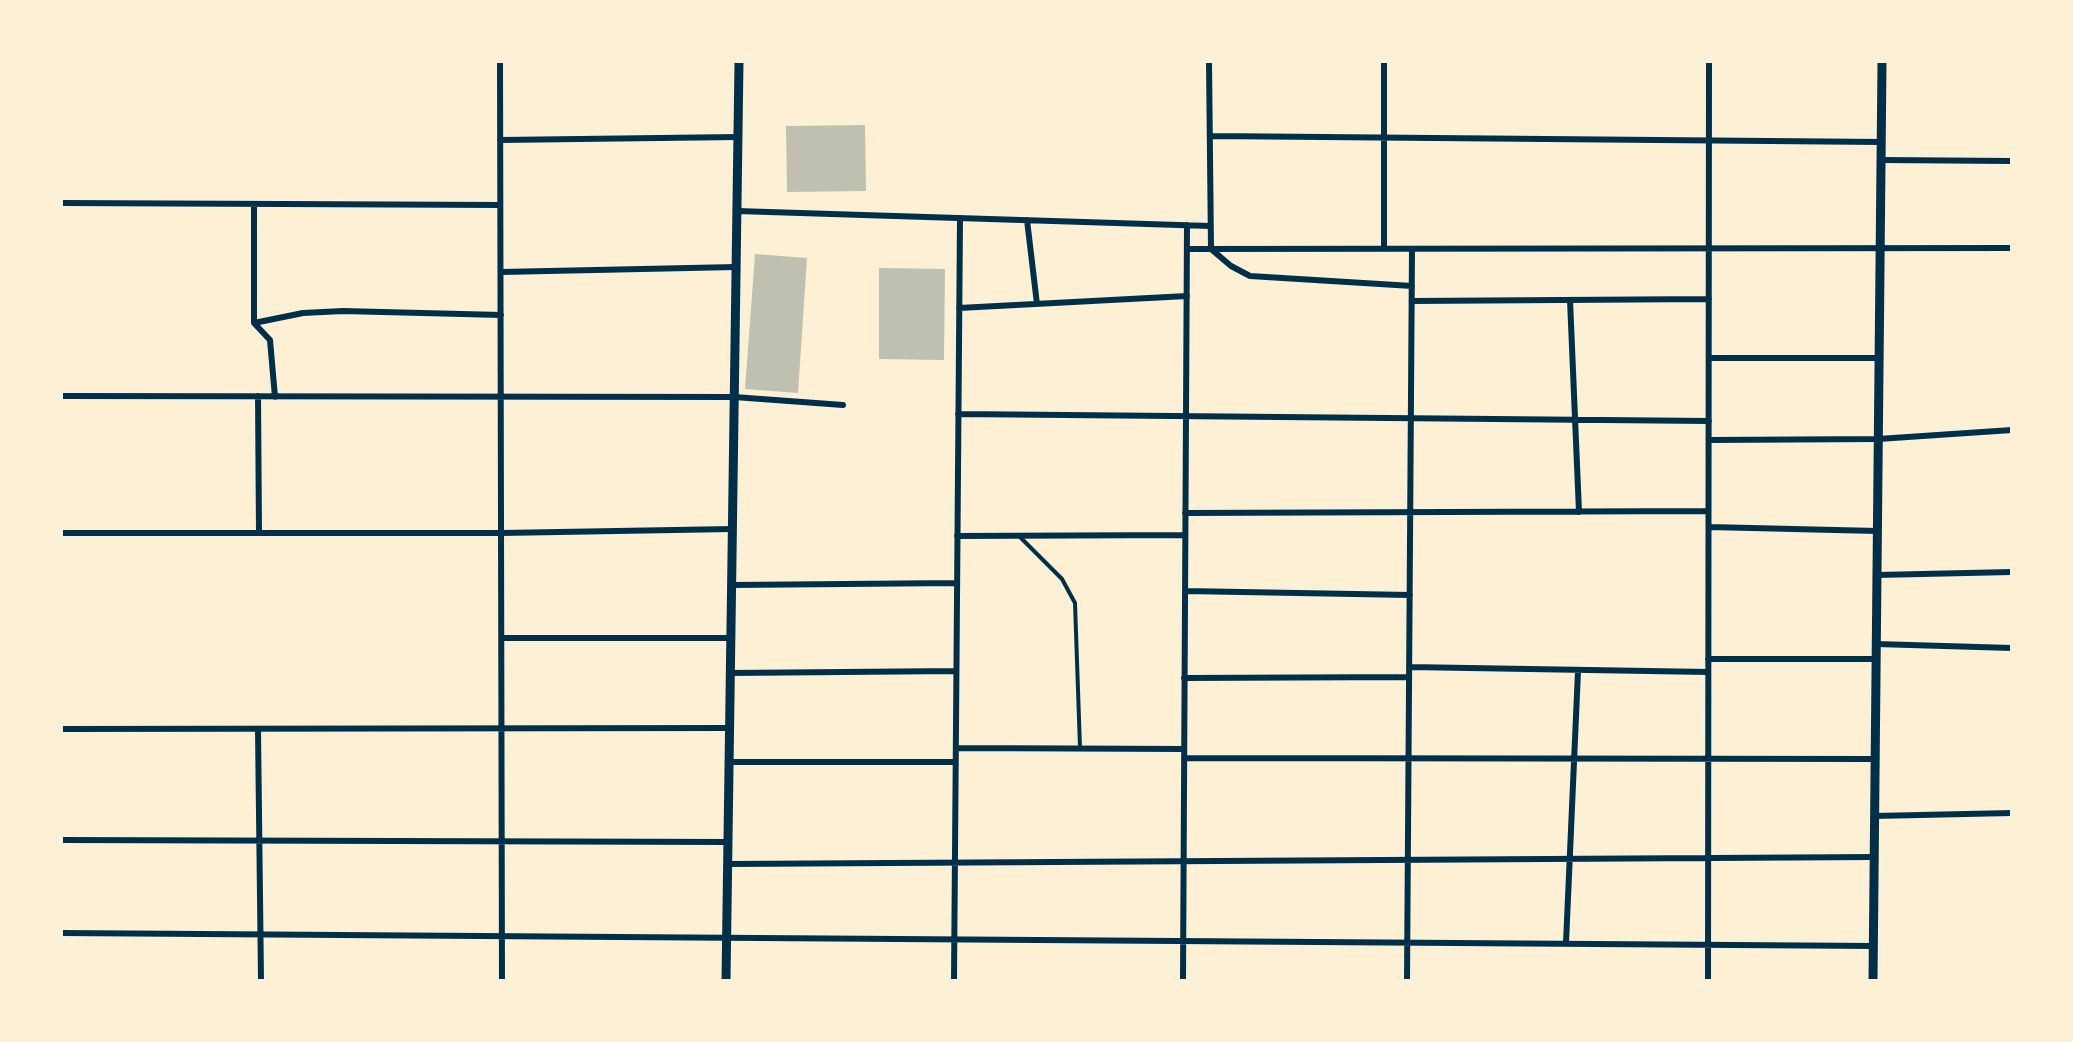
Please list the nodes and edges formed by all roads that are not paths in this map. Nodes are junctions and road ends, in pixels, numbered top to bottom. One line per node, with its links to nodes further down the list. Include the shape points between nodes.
1 (500, 62): 10 (street)
2 (739, 62): 8 (street)
3 (1209, 62): 7 (street)
4 (1384, 62): 9 (street)
5 (1709, 62): 11 (street)
6 (1882, 62): 12 (street)
7 (1210, 136): 9 (street); 22 (street)
8 (738, 137): 10 (street); 18 (street)
9 (1384, 138): 11 (street); 28 (street)
10 (500, 140): 17 (street)
11 (1708, 141): 12 (street); 23 (street)
12 (1881, 142): 13 (street)
13 (1881, 160): 14 (street); 24 (street)
14 (2012, 161)
15 (62, 203): 16 (street)
16 (254, 204): 17 (street); 40 (street)
17 (501, 205): 31 (street)
18 (737, 211): 19 (street); 30 (street)
19 (960, 218): 20 (street); 38 (street)
20 (1027, 220): 21 (street); 37 (street)
21 (1187, 225): 22 (street); 26 (street)
22 (1210, 226): 27 (street)
23 (1708, 248): 24 (street); 29 (street); 34 (street)
24 (1880, 248): 25 (street); 42 (street)
25 (2012, 248)
26 (1187, 249): 27 (street); 33 (street)
27 (1211, 249): 28 (street); 32 (street, via 1250,276)
28 (1384, 249): 29 (street)
29 (1412, 249): 32 (street)
30 (736, 267): 31 (street); 47 (street)
31 (501, 272): 39 (street)
32 (1412, 286): 36 (street)
33 (1187, 296): 37 (street); 50 (street)
34 (1709, 299): 35 (street); 41 (street)
35 (1570, 300): 36 (street); 52 (street)
36 (1412, 301): 51 (street)
37 (1037, 304): 38 (street)
38 (959, 308): 49 (street)
39 (501, 315): 40 (street, via 344,311 303,313); 45 (street)
40 (254, 323): 46 (street, via 270,340)
41 (1708, 358): 42 (street); 53 (street)
42 (1879, 358): 55 (street)
43 (62, 396): 44 (street)
44 (258, 396): 46 (street); 65 (street)
45 (501, 396): 46 (street); 47 (street); 66 (street)
46 (275, 397)
47 (734, 397): 48 (street); 62 (street)
48 (843, 405)
49 (958, 414): 50 (street); 68 (street)
50 (1186, 416): 51 (street); 59 (street)
51 (1411, 418): 52 (street); 60 (street)
52 (1575, 419): 53 (street); 58 (street)
53 (1709, 421): 56 (street)
54 (2012, 430): 55 (street)
55 (1878, 439): 56 (street); 63 (street)
56 (1709, 440): 57 (street)
57 (1708, 511): 58 (street); 61 (street)
58 (1579, 512): 60 (street)
59 (1185, 513): 60 (street); 67 (street)
60 (1410, 513): 75 (street)
61 (1709, 528): 63 (street); 80 (street)
62 (732, 529): 66 (street); 73 (street)
63 (1877, 531): 71 (street)
64 (62, 533): 65 (street)
65 (259, 533): 66 (street)
66 (501, 533): 76 (street)
67 (1185, 535): 69 (street); 74 (street)
68 (957, 536): 69 (street); 72 (street)
69 (1019, 536): 94 (lane, via 1062,579 1075,603)
70 (2012, 572): 71 (street)
71 (1877, 575): 78 (street)
72 (957, 583): 73 (street); 83 (street)
73 (732, 585): 77 (street)
74 (1185, 591): 75 (street); 88 (street)
75 (1410, 595): 82 (street)
76 (502, 638): 77 (street); 91 (street)
77 (731, 638): 86 (street)
78 (1876, 644): 79 (street); 81 (street)
79 (2012, 648)
80 (1708, 659): 81 (street); 85 (street)
81 (1876, 659): 99 (street)
82 (1409, 668): 84 (street); 87 (street)
83 (956, 671): 86 (street); 93 (street)
84 (1578, 671): 85 (street); 96 (street)
85 (1708, 672): 100 (street)
86 (730, 673): 89 (street)
87 (1409, 676): 88 (street); 98 (street)
88 (1184, 678): 95 (street)
89 (729, 728): 91 (street); 101 (street)
90 (62, 729): 92 (street)
91 (502, 729): 92 (street); 107 (street)
92 (258, 730): 106 (street)
93 (956, 748): 94 (street); 102 (street)
94 (1080, 748): 95 (street)
95 (1184, 749): 97 (street)
96 (1574, 757): 98 (street); 100 (street); 111 (street)
97 (1184, 758): 98 (street); 113 (street)
98 (1408, 759): 112 (street)
99 (1875, 759): 100 (street); 104 (street)
100 (1708, 760): 110 (street)
101 (729, 762): 102 (street); 108 (street)
102 (955, 762): 114 (street)
103 (2012, 813): 104 (street)
104 (1875, 816): 109 (street)
105 (62, 840): 106 (street)
106 (260, 840): 107 (street); 117 (street)
107 (502, 842): 108 (street); 118 (street)
108 (728, 842): 115 (street)
109 (1874, 857): 110 (street); 125 (street)
110 (1708, 858): 111 (street); 124 (street)
111 (1570, 859): 112 (street); 123 (street)
112 (1408, 860): 113 (street); 122 (street)
113 (1183, 861): 114 (street); 121 (street)
114 (955, 862): 115 (street); 120 (street)
115 (728, 864): 119 (street)
116 (62, 933): 117 (street)
117 (261, 935): 118 (street); 126 (street)
118 (502, 937): 119 (street); 127 (street)
119 (726, 938): 120 (street); 128 (street)
120 (954, 939): 121 (street); 129 (street)
121 (1183, 941): 122 (street); 130 (street)
122 (1407, 942): 123 (street); 131 (street)
123 (1566, 943): 124 (street)
124 (1708, 944): 125 (street); 132 (street)
125 (1873, 946): 133 (street)
126 (261, 981)
127 (502, 981)
128 (726, 981)
129 (954, 981)
130 (1183, 981)
131 (1407, 981)
132 (1708, 981)
133 (1873, 981)

